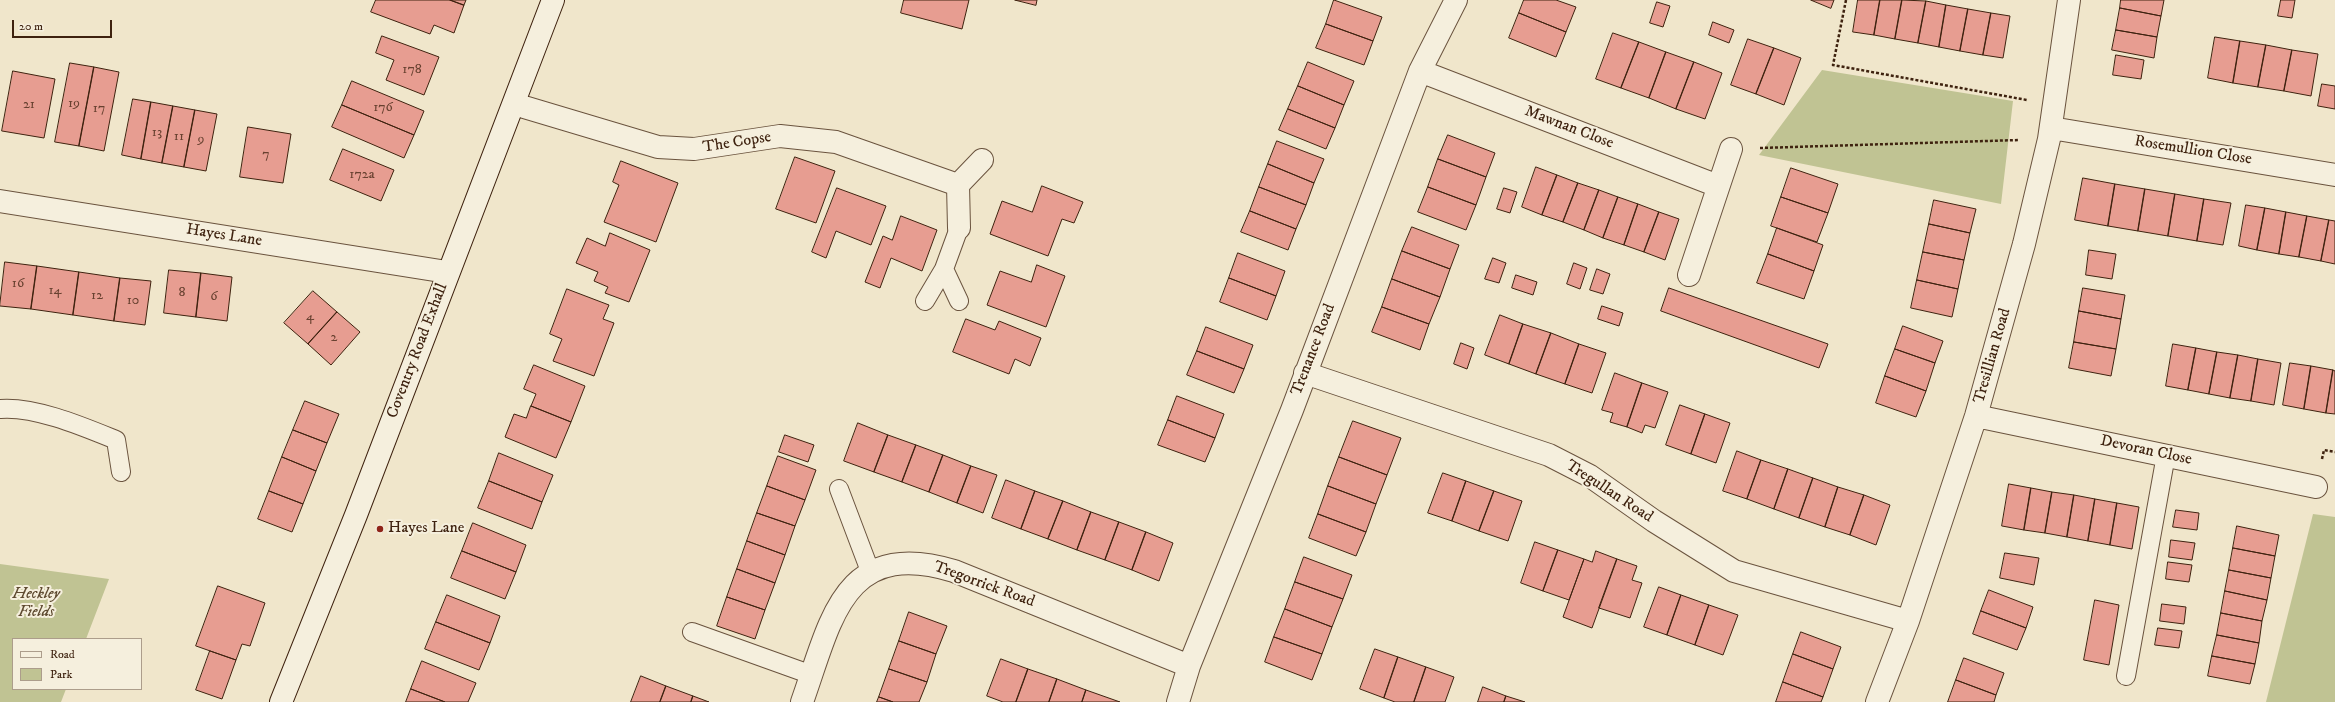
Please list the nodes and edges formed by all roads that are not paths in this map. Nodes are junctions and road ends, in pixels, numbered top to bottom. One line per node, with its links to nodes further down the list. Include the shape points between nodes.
1 (554, 0): 5 (street, Coventry Road Exhall)
2 (1456, 0): 4 (street, Trenance Road)
3 (2069, 0): 6 (street, Tresillian Road)
4 (1420, 71): 11 (street, Mawnan Close); 19 (street, Trenance Road)
5 (514, 104): 10 (street, The Copse, via 658,147 694,149 780,136 836,142); 15 (street, Coventry Road Exhall)
6 (2050, 133): 9 (street, Rosemullion Close); 21 (street, Tresillian Road, via 2024,244)
7 (1731, 148): 11 (street)
8 (982, 160): 10 (street)
9 (2335, 175)
10 (958, 185): 13 (street)
11 (1718, 186): 16 (street)
12 (0, 201): 15 (street, Hayes Lane)
13 (959, 228): 14 (lane)
14 (944, 269): 17 (lane); 18 (lane)
15 (447, 272): 32 (street, Coventry Road Exhall, via 356,515)
16 (1689, 275)
17 (925, 301)
18 (959, 301)
19 (1305, 373): 27 (street, Tregullan Road, via 1549,455 1590,476 1654,521 1734,571); 29 (street, Trenance Road)
20 (0, 409): 23 (lane, via 40,414 116,440)
21 (1976, 416): 22 (street, Devoran Close); 27 (street, Tresillian Road)
22 (2166, 455): 24 (street, Devoran Close); 31 (lane)
23 (121, 472)
24 (2316, 487)
25 (839, 489): 26 (lane)
26 (870, 571): 29 (street, Tregorrick Road, via 895,564 934,565); 30 (street, Tregorrick Road, via 850,588 834,613)
27 (1908, 621): 35 (street, Tresillian Road)
28 (692, 632): 30 (lane)
29 (1190, 666): 34 (street, Trenance Road)
30 (812, 676): 33 (street, Tregorrick Road)
31 (2126, 676)
32 (281, 702)
33 (802, 702)
34 (1180, 702)
35 (1877, 702)

